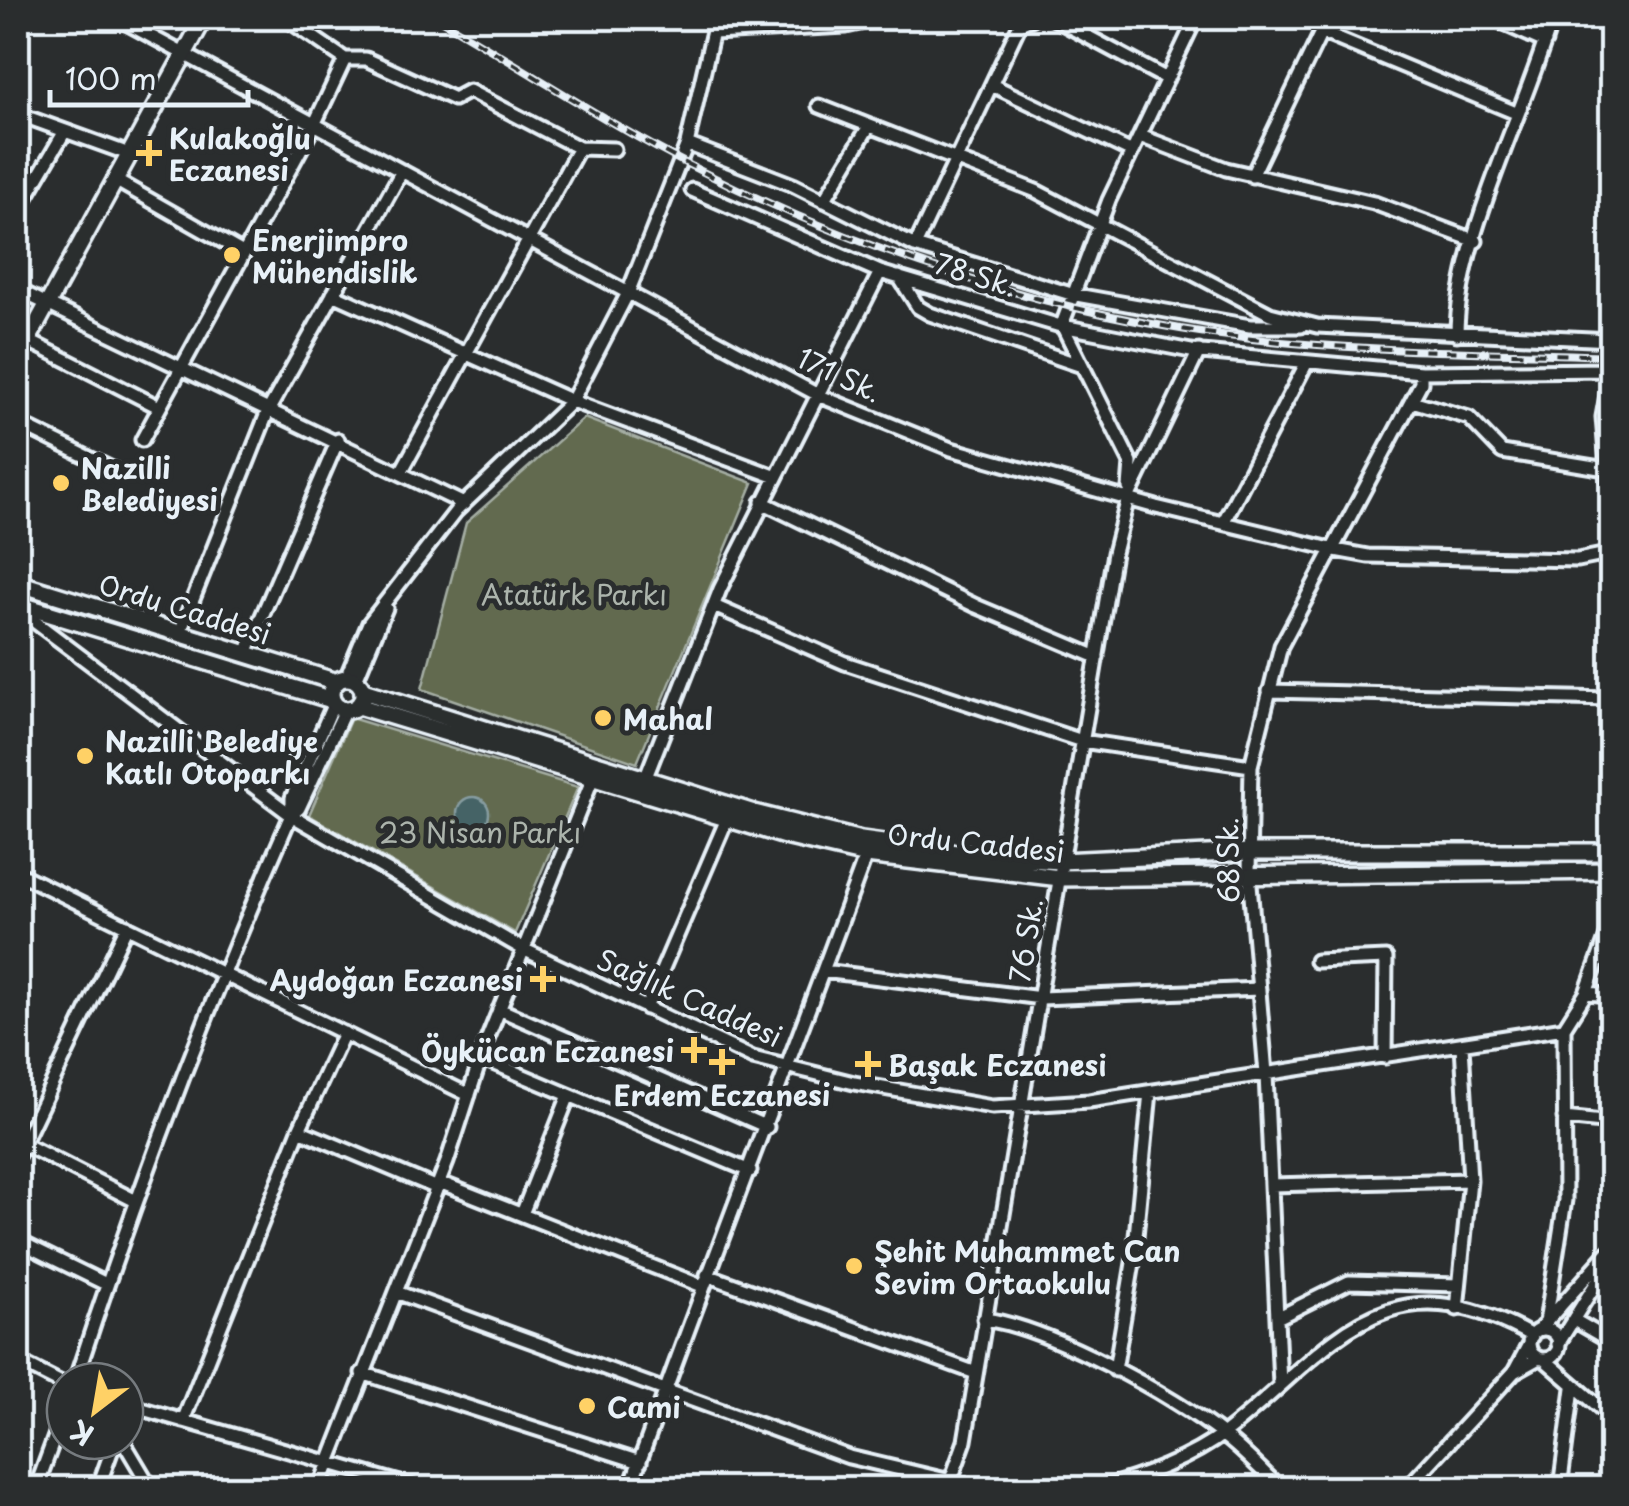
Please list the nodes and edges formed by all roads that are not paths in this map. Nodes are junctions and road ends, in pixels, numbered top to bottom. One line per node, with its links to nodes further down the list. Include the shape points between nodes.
1 (118, 18): 16 (street, 171 Sk.)
2 (204, 18): 16 (main road)
3 (284, 18): 17 (street)
4 (716, 18): 14 (street)
5 (883, 18): 12 (street)
6 (1033, 18): 19 (street, via 1020,24)
7 (1053, 18): 18 (street)
8 (1196, 18): 18 (street)
9 (1328, 18): 13 (street)
10 (1491, 18): 15 (street)
11 (1552, 18): 15 (street)
12 (848, 22): 14 (street)
13 (1321, 32): 21 (street); 34 (street)
14 (714, 33): 27 (street)
15 (1544, 42): 21 (street)
16 (185, 52): 23 (street, 171 Sk.); 31 (main road)
17 (345, 59): 23 (street); 28 (street, via 366,59 454,99 469,91)
18 (1167, 79): 26 (street)
19 (992, 85): 30 (street); 32 (street)
20 (819, 106): 24 (street)
21 (1516, 113): 41 (street)
22 (18, 116): 25 (street)
23 (314, 125): 33 (street, 171 Sk.); 43 (street)
24 (869, 126): 32 (street); 37 (street)
25 (65, 131): 31 (street); 38 (street)
26 (1140, 136): 30 (street); 34 (street)
27 (687, 144): 37 (street); 47 (street)
28 (579, 148): 29 (street); 40 (street)
29 (614, 149)
30 (1132, 152): 39 (street)
31 (128, 154): 35 (main road)
32 (958, 160): 39 (street); 42 (street)
33 (402, 170): 40 (street, 171 Sk.); 48 (street)
34 (1252, 176): 41 (street, via 1374,203)
35 (115, 180): 43 (street); 50 (main road)
36 (692, 190): 44 (street)
37 (824, 201): 42 (street)
38 (18, 212)
39 (1099, 225): 49 (street); 52 (street, via 1270,314)
40 (527, 236): 47 (street, 171 Sk.); 57 (street)
41 (1476, 241): 53 (street)
42 (915, 246): 49 (street)
43 (242, 253): 61 (street)
44 (880, 272): 45 (street, 78 Sk.); 64 (street)
45 (899, 278): 51 (street, 78 Sk.); 60 (street, via 930,314)
46 (18, 290): 50 (street)
47 (628, 293): 64 (street, 171 Sk.); 65 (street)
48 (333, 294): 57 (street); 68 (street)
49 (1071, 294): 51 (street); 52 (street, via 1250,326)
50 (47, 304): 54 (main road); 61 (street)
51 (1062, 326): 56 (street, 78 Sk.); 60 (street)
52 (1316, 326): 53 (street)
53 (1457, 334): 55 (street)
54 (27, 340): 58 (main road); 67 (street)
55 (1612, 340)
56 (1199, 352): 59 (street, 78 Sk.); 76 (street, 76 Sk.)
57 (464, 354): 65 (street); 73 (street)
58 (18, 358)
59 (1307, 362): 63 (street, 78 Sk.); 79 (street)
60 (1082, 366): 76 (street, via 1130,463)
61 (178, 367): 67 (street); 68 (street)
62 (1611, 369): 63 (street, 78 Sk.); 72 (street, via 1603,418)
63 (1421, 372): 66 (street, 68 Sk.)
64 (820, 396): 75 (street); 76 (street, 171 Sk., via 950,449)
65 (572, 401): 75 (street); 78 (street)
66 (1412, 401): 72 (street, via 1470,418 1502,452); 81 (street, 68 Sk.)
67 (159, 406): 70 (street)
68 (268, 411): 71 (street); 86 (street)
69 (18, 423): 74 (street)
70 (142, 440)
71 (338, 440): 73 (street); 87 (street)
72 (1606, 468): 80 (street)
73 (401, 472): 78 (street)
74 (124, 475)
75 (774, 476): 77 (street)
76 (1128, 498): 79 (street, 171 Sk.); 88 (street, 76 Sk.)
77 (762, 502): 85 (street); 88 (street)
78 (464, 504): 90 (street, via 394,590)
79 (1224, 521): 81 (street, 171 Sk.)
80 (1612, 528)
81 (1336, 550): 82 (street, 171 Sk., via 1578,560); 89 (street, 68 Sk., via 1281,646)
82 (1612, 553)
83 (18, 583): 86 (main road, Ordu Caddesi)
84 (18, 606): 90 (main road, Ordu Caddesi); 96 (street, Sağlık Caddesi)
85 (714, 606): 92 (street, via 845,663); 95 (street)
86 (180, 632): 87 (main road, Ordu Caddesi)
87 (246, 653): 90 (main road, Ordu Caddesi)
88 (1097, 657): 92 (street, 76 Sk.)
89 (1270, 691): 91 (street); 93 (street, 68 Sk.)
90 (346, 694): 94 (main road, Ordu Caddesi); 96 (street, via 292,798)
91 (1612, 699)
92 (1082, 741): 93 (street); 101 (street, 76 Sk.)
93 (1251, 766): 98 (street, 68 Sk.)
94 (596, 771): 95 (main road, Ordu Caddesi); 97 (main road, Ordu Caddesi); 108 (street)
95 (646, 778): 101 (main road, Ordu Caddesi, via 861,840 986,858)
96 (291, 814): 108 (street, Sağlık Caddesi); 111 (street)
97 (728, 819): 100 (main road, Ordu Caddesi); 117 (street)
98 (1249, 852): 99 (main road, Ordu Caddesi); 101 (main road, Ordu Caddesi); 103 (street, 68 Sk.)
99 (1612, 852)
100 (866, 855): 105 (main road, Ordu Caddesi); 110 (street)
101 (1060, 860): 105 (street, 76 Sk.)
102 (1612, 871): 103 (main road, Ordu Caddesi)
103 (1249, 872): 105 (main road, Ordu Caddesi); 112 (street, 68 Sk.)
104 (19, 877): 107 (street)
105 (1060, 878): 115 (street, 76 Sk.)
106 (1612, 922): 113 (street)
107 (127, 926): 111 (street); 133 (street)
108 (523, 949): 116 (street); 117 (street, Sağlık Caddesi)
109 (1316, 960): 122 (street, via 1386,958)
110 (823, 971): 115 (street); 123 (street)
111 (222, 972): 119 (street); 138 (street)
112 (1259, 989): 115 (street); 124 (street, 68 Sk.)
113 (1586, 993): 114 (street); 118 (street)
114 (1612, 995)
115 (1041, 998): 128 (street, 76 Sk.)
116 (500, 1008): 121 (street); 131 (street)
117 (646, 1008): 123 (street, Sağlık Caddesi)
118 (1564, 1028): 120 (street, Sağlık Caddesi); 129 (street)
119 (344, 1033): 126 (street); 132 (street)
120 (1462, 1046): 122 (street, Sağlık Caddesi); 135 (street)
121 (481, 1058): 126 (street); 127 (street)
122 (1385, 1058): 124 (street, Sağlık Caddesi)
123 (788, 1067): 128 (street, Sağlık Caddesi, via 992,1107); 131 (street)
124 (1266, 1074): 125 (street, Sağlık Caddesi); 137 (street, 68 Sk.)
125 (1150, 1092): 128 (street, Sağlık Caddesi); 155 (street)
126 (469, 1095): 136 (street)
127 (570, 1095): 134 (street); 139 (street)
128 (1025, 1106): 148 (street, 76 Sk.)
129 (1564, 1118): 130 (street); 150 (street, via 1564,1200)
130 (1612, 1123)
131 (767, 1127): 134 (street)
132 (299, 1130): 136 (street); 165 (street)
133 (20, 1147): 138 (street)
134 (750, 1171): 142 (street)
135 (1470, 1180): 137 (street); 144 (street)
136 (438, 1184): 139 (street); 145 (street)
137 (1271, 1186): 147 (street, 68 Sk.)
138 (134, 1200): 143 (street)
139 (522, 1214): 142 (street)
140 (18, 1241): 143 (street)
141 (1610, 1251): 149 (street); 150 (street)
142 (705, 1280): 158 (street); 162 (street)
143 (106, 1284): 154 (street)
144 (1459, 1285): 146 (street); 147 (street, via 1349,1282)
145 (396, 1292): 156 (street); 162 (street)
146 (1456, 1309): 150 (street); 161 (street, via 1393,1306 1348,1326)
147 (1276, 1318): 161 (street, 68 Sk.)
148 (984, 1320): 155 (street, via 1020,1324); 158 (street, 76 Sk.)
149 (1574, 1320): 151 (street); 152 (street)
150 (1536, 1333): 152 (street); 152 (street, via 1552,1332); 157 (street)
151 (1612, 1342)
152 (1549, 1353): 157 (street); 160 (street)
153 (18, 1361): 159 (street)
154 (81, 1361)
155 (1115, 1370): 166 (street)
156 (362, 1372): 170 (street); 171 (street)
157 (1514, 1372): 183 (street)
158 (976, 1373): 172 (street, 76 Sk., via 965,1441)
159 (45, 1375)
160 (1569, 1382): 164 (street); 184 (street)
161 (1280, 1385): 166 (street)
162 (664, 1391): 170 (street); 172 (street)
163 (145, 1411): 165 (street)
164 (1612, 1418)
165 (183, 1421): 171 (street)
166 (1223, 1434): 173 (street); 182 (street)
167 (46, 1461): 174 (street)
168 (110, 1461): 175 (street)
169 (133, 1461): 176 (street)
170 (640, 1462): 179 (street)
171 (327, 1464): 177 (street); 178 (street)
172 (949, 1486): 180 (street)
173 (1119, 1486): 181 (street)
174 (36, 1488)
175 (98, 1488)
176 (151, 1488)
177 (319, 1488)
178 (417, 1488)
179 (630, 1488)
180 (980, 1488)
181 (1100, 1488)
182 (1280, 1488)
183 (1407, 1488)
184 (1560, 1488)

